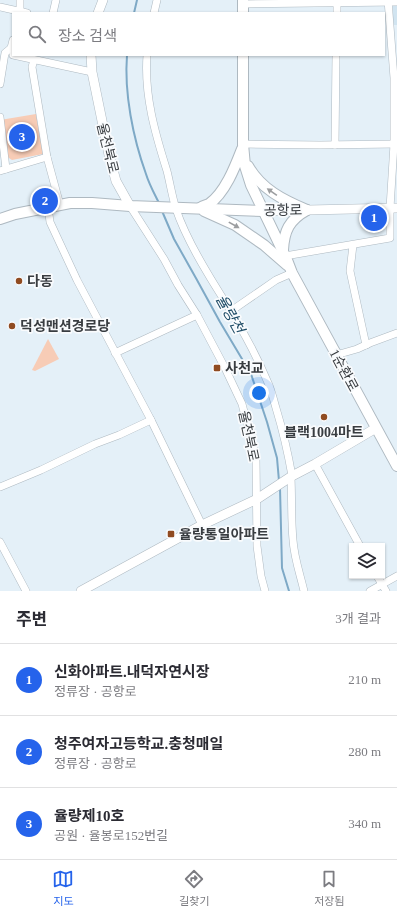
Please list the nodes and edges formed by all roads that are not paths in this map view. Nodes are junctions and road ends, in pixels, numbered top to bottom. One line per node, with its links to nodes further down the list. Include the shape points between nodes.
1 (20, 0): 10 (street)
2 (56, 0): 11 (street)
3 (103, 0): 12 (street)
4 (157, 0): 13 (street)
5 (388, 1): 6 (street); 7 (street); 26 (street, via 394,78)
6 (397, 2)
7 (337, 3): 8 (street); 14 (street)
8 (243, 6)
9 (0, 7): 10 (street)
10 (22, 12)
11 (53, 12)
12 (98, 12)
13 (154, 12)
14 (337, 12)
15 (12, 44): 16 (street, via 11,48)
16 (3, 53): 24 (street)
17 (17, 56): 22 (street)
18 (92, 56): 23 (street, 율천북로)
19 (147, 56): 34 (street, via 149,101 155,133 168,176)
20 (243, 56): 28 (main road, 1순환로)
21 (336, 56): 27 (street)
22 (34, 60): 23 (street); 29 (street, via 32,67)
23 (92, 72): 32 (street, 율천북로, via 108,155 116,181)
24 (0, 84)
25 (0, 117): 30 (street)
26 (395, 144): 27 (street); 36 (street)
27 (335, 145): 28 (street)
28 (243, 146): 35 (main road, via 235,168 220,192 209,204); 37 (main road, one-way to 28, via 289,203 263,186 247,165); 38 (main road, 1순환로, via 248,176)
29 (47, 157): 30 (street); 31 (street)
30 (3, 170)
31 (60, 205): 32 (main road, via 92,203); 33 (main road)
32 (134, 206): 34 (main road, 공항로); 44 (street, 율천북로)
33 (48, 207): 39 (main road); 47 (street, via 50,222)
34 (173, 208): 35 (main road, 공항로); 43 (street)
35 (198, 208): 38 (main road, 공항로); 42 (main road, one-way to 42, via 235,224 264,245)
36 (393, 208): 37 (street, 공항로); 40 (street, via 390,238)
37 (307, 210): 38 (street, 공항로); 41 (main road, via 298,214 286,232)
38 (263, 211): 41 (main road, 1순환로)
39 (0, 219)
40 (353, 245): 41 (street); 46 (street, via 350,271)
41 (284, 254): 42 (main road, 1순환로)
42 (291, 270): 43 (street); 48 (main road, 1순환로)
43 (231, 311): 53 (street, via 270,387 284,439)
44 (197, 315): 47 (street); 55 (street, 율천북로, via 242,404 256,458)
45 (397, 333): 46 (street)
46 (366, 345): 48 (street)
47 (115, 353): 49 (street)
48 (336, 355): 50 (main road, 1순환로)
49 (151, 420): 54 (street); 56 (street)
50 (376, 428): 51 (street); 52 (main road, 1순환로)
51 (315, 464): 53 (street); 58 (street)
52 (397, 466)
53 (289, 478): 55 (street); 65 (street, via 293,540)
54 (0, 487)
55 (260, 497): 56 (street); 64 (street, 율천북로, via 257,546)
56 (202, 525): 63 (street)
57 (0, 542): 62 (street)
58 (358, 543)
59 (397, 576): 61 (street)
60 (379, 579): 61 (street)
61 (384, 588): 66 (street)
62 (26, 591)
63 (81, 591)
64 (265, 591)
65 (304, 591)
66 (370, 591)

